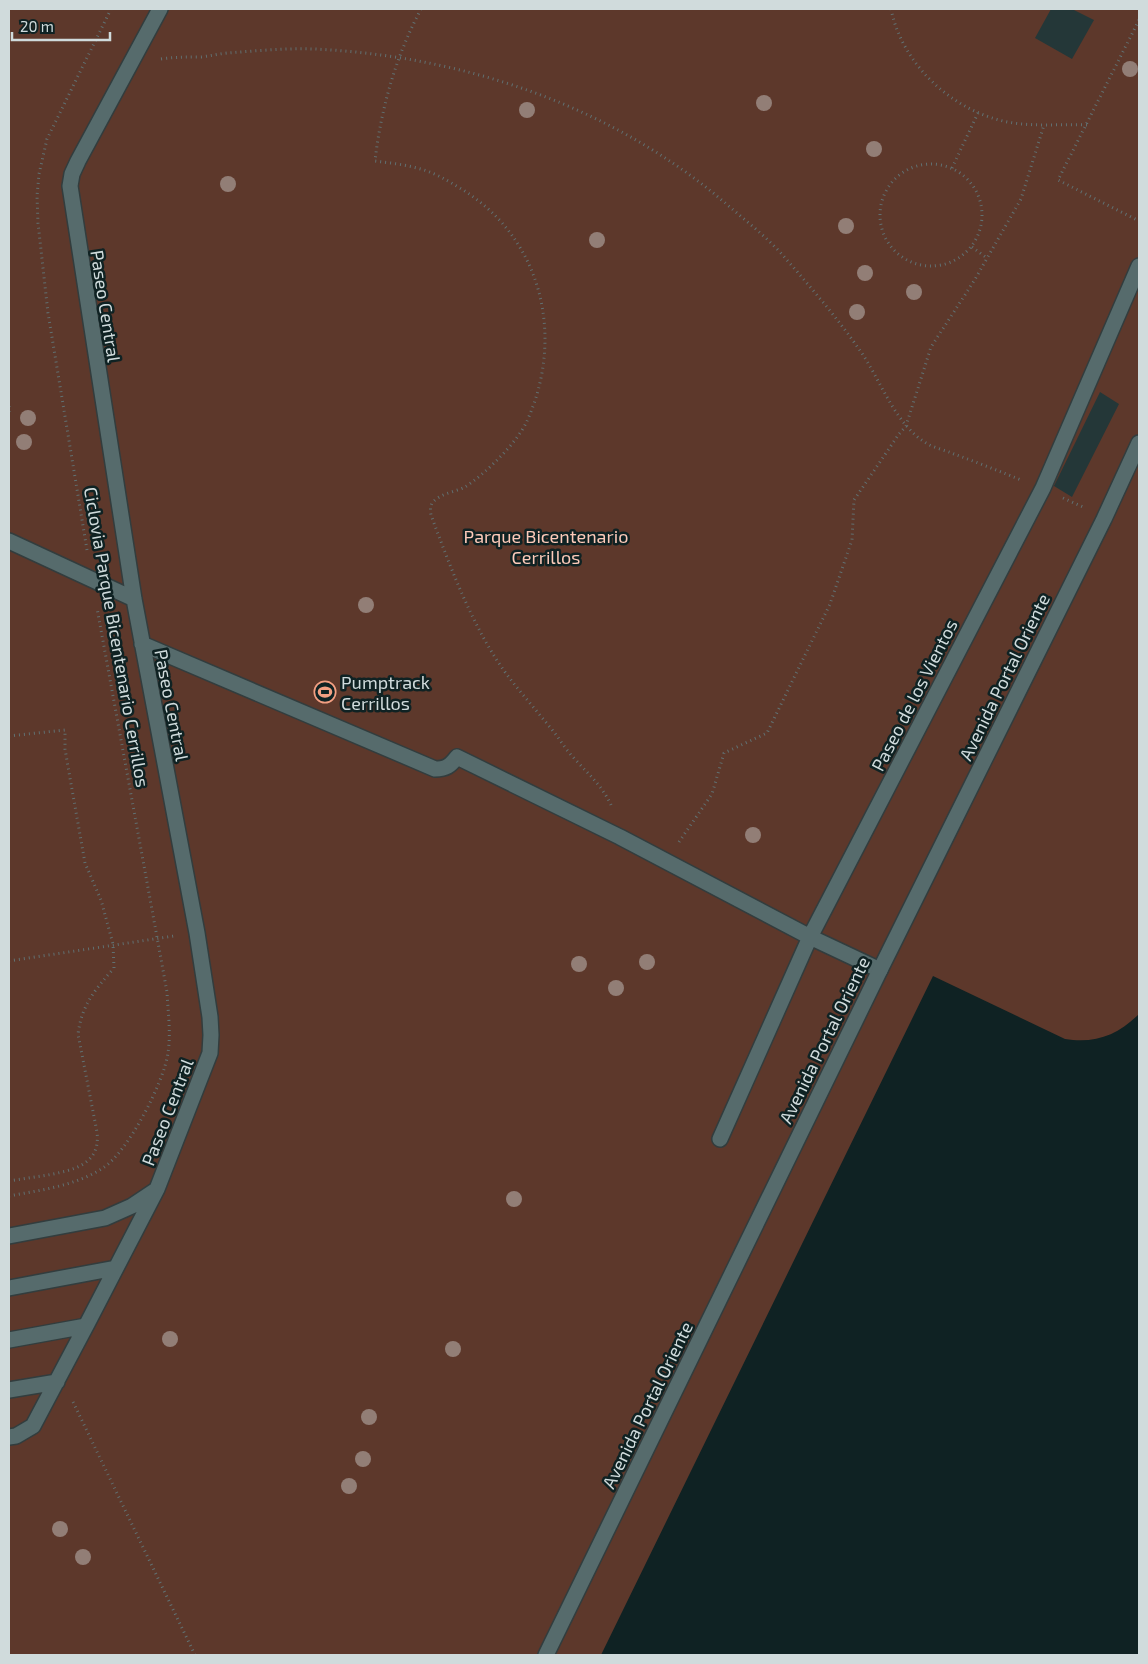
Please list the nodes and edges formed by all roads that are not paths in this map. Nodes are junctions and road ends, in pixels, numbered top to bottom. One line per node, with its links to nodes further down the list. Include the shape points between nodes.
1 (160, 9): 5 (street, Paseo Central, via 78,161 70,186)
2 (1139, 266): 7 (street, Paseo de los Vientos, via 1042,488)
3 (1139, 443): 8 (street, Avenida Portal Oriente)
4 (9, 541): 5 (street)
5 (134, 599): 6 (street, Paseo Central)
6 (142, 644): 7 (street, via 435,769 450,766 457,757 620,837); 10 (street, Paseo Central, via 197,933 211,1035 210,1053)
7 (810, 937): 8 (street); 9 (street, Paseo de los Vientos)
8 (880, 970): 19 (street, Avenida Portal Oriente)
9 (720, 1139)
10 (157, 1189): 11 (street, via 132,1206 105,1218); 12 (street, Paseo Central)
11 (9, 1236)
12 (116, 1268): 13 (street); 14 (street, Paseo Central)
13 (9, 1288)
14 (86, 1326): 15 (street); 16 (street, Paseo Central)
15 (9, 1340)
16 (57, 1382): 17 (street); 18 (street, Paseo Central, via 33,1426)
17 (9, 1390)
18 (9, 1437)
19 (546, 1655)

